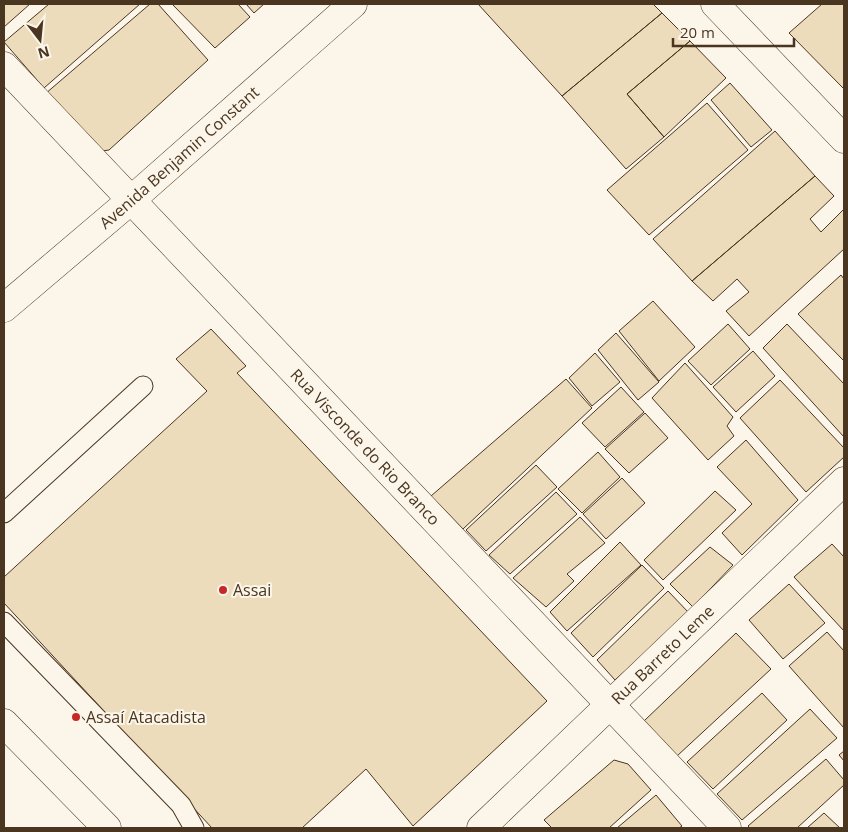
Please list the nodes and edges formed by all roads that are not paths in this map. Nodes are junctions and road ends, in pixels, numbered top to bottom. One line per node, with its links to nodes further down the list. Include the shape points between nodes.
1 (353, 4): 5 (street, Avenida Benjamin Constant)
2 (715, 4): 4 (street)
3 (4, 66): 5 (street, Rua Visconde do Rio Branco)
4 (844, 139)
5 (130, 200): 6 (street, Avenida Benjamin Constant); 11 (street, Rua Visconde do Rio Branco)
6 (4, 308)
7 (142, 386): 9 (lane)
8 (844, 481): 11 (street, Rua Barreto Leme)
9 (4, 513)
10 (4, 622): 14 (lane, via 181,805)
11 (609, 704): 15 (street, Rua Barreto Leme); 16 (street, Rua Visconde do Rio Branco)
12 (4, 723): 13 (street)
13 (108, 828)
14 (194, 828)
15 (481, 828)
16 (727, 828)

